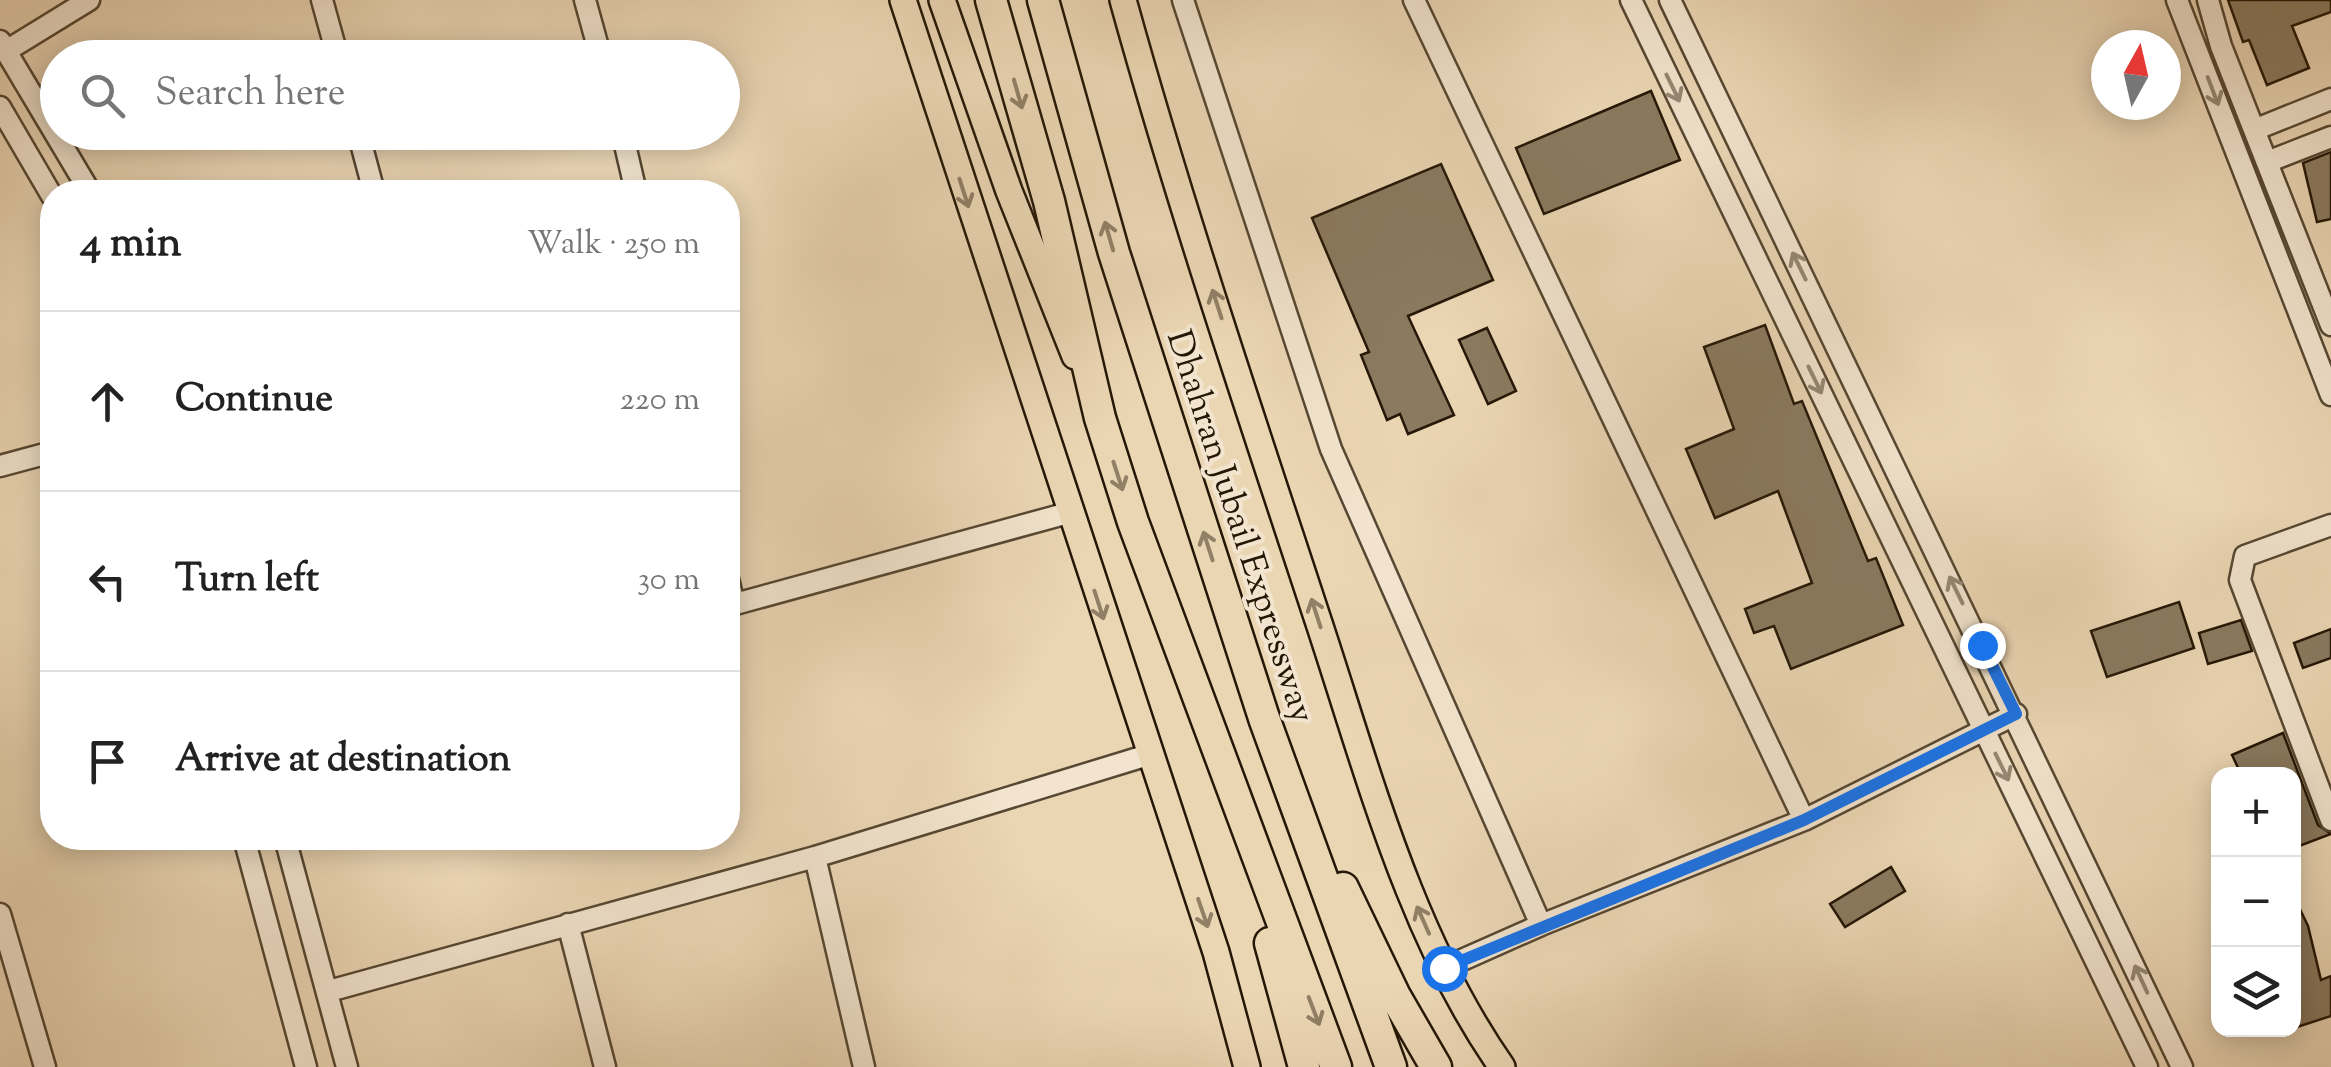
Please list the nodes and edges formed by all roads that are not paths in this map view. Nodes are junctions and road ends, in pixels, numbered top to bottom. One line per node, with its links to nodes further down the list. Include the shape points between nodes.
1 (89, 0): 17 (street)
2 (322, 0): 15 (street)
3 (585, 0): 16 (street)
4 (903, 0): 36 (main road, one-way to 36)
5 (942, 0): 33 (main road)
6 (991, 0): 33 (highway, one-way to 33)
7 (1043, 0): 40 (highway, Dhahran Jubail Expressway, one-way to 7, via 1114,253)
8 (1123, 0): 52 (main road, one-way to 8, via 1367,767)
9 (1182, 0): 51 (street, via 1331,449)
10 (1414, 0): 44 (street)
11 (1631, 0): 41 (street, one-way to 41)
12 (1670, 0): 39 (street, one-way to 12)
13 (2178, 0): 32 (street, one-way to 32)
14 (2208, 0): 21 (street)
15 (333, 40)
16 (596, 40)
17 (3, 46): 20 (street)
18 (2331, 99): 21 (street)
19 (0, 107): 27 (street)
20 (40, 108)
21 (2254, 130): 26 (street)
22 (2331, 137): 26 (street)
23 (65, 150): 28 (street)
24 (363, 150): 29 (street)
25 (626, 150): 30 (street)
26 (2267, 162): 31 (street)
27 (43, 180)
28 (83, 180)
29 (371, 180)
30 (633, 180)
31 (2331, 325)
32 (2331, 395)
33 (1100, 418): 43 (highway, one-way to 43)
34 (40, 455): 35 (street)
35 (0, 466)
36 (1068, 513): 38 (street); 42 (main road, one-way to 42)
37 (2331, 525): 45 (street, via 2245,556 2240,580)
38 (740, 602)
39 (2016, 714): 41 (street); 66 (street, one-way to 39)
40 (1264, 718): 62 (highway, Dhahran Jubail Expressway); 63 (highway, via 1395,996)
41 (1984, 729): 44 (street); 65 (street, one-way to 65)
42 (1148, 756): 48 (street); 59 (main road, one-way to 59, via 1216,952)
43 (1222, 767): 60 (highway); 61 (highway, one-way to 61)
44 (1804, 820): 51 (street)
45 (2331, 820)
46 (247, 850): 55 (street)
47 (289, 850): 53 (street)
48 (815, 857): 50 (street); 58 (street)
49 (0, 914): 54 (street)
50 (568, 924): 53 (street); 57 (street)
51 (1541, 924): 52 (street)
52 (1444, 968): 64 (main road)
53 (329, 992): 56 (street)
54 (45, 1067)
55 (306, 1067)
56 (347, 1067)
57 (605, 1067)
58 (864, 1067)
59 (1247, 1067)
60 (1304, 1067)
61 (1336, 1067)
62 (1391, 1067)
63 (1436, 1067)
64 (1502, 1067)
65 (2146, 1067)
66 (2182, 1067)

